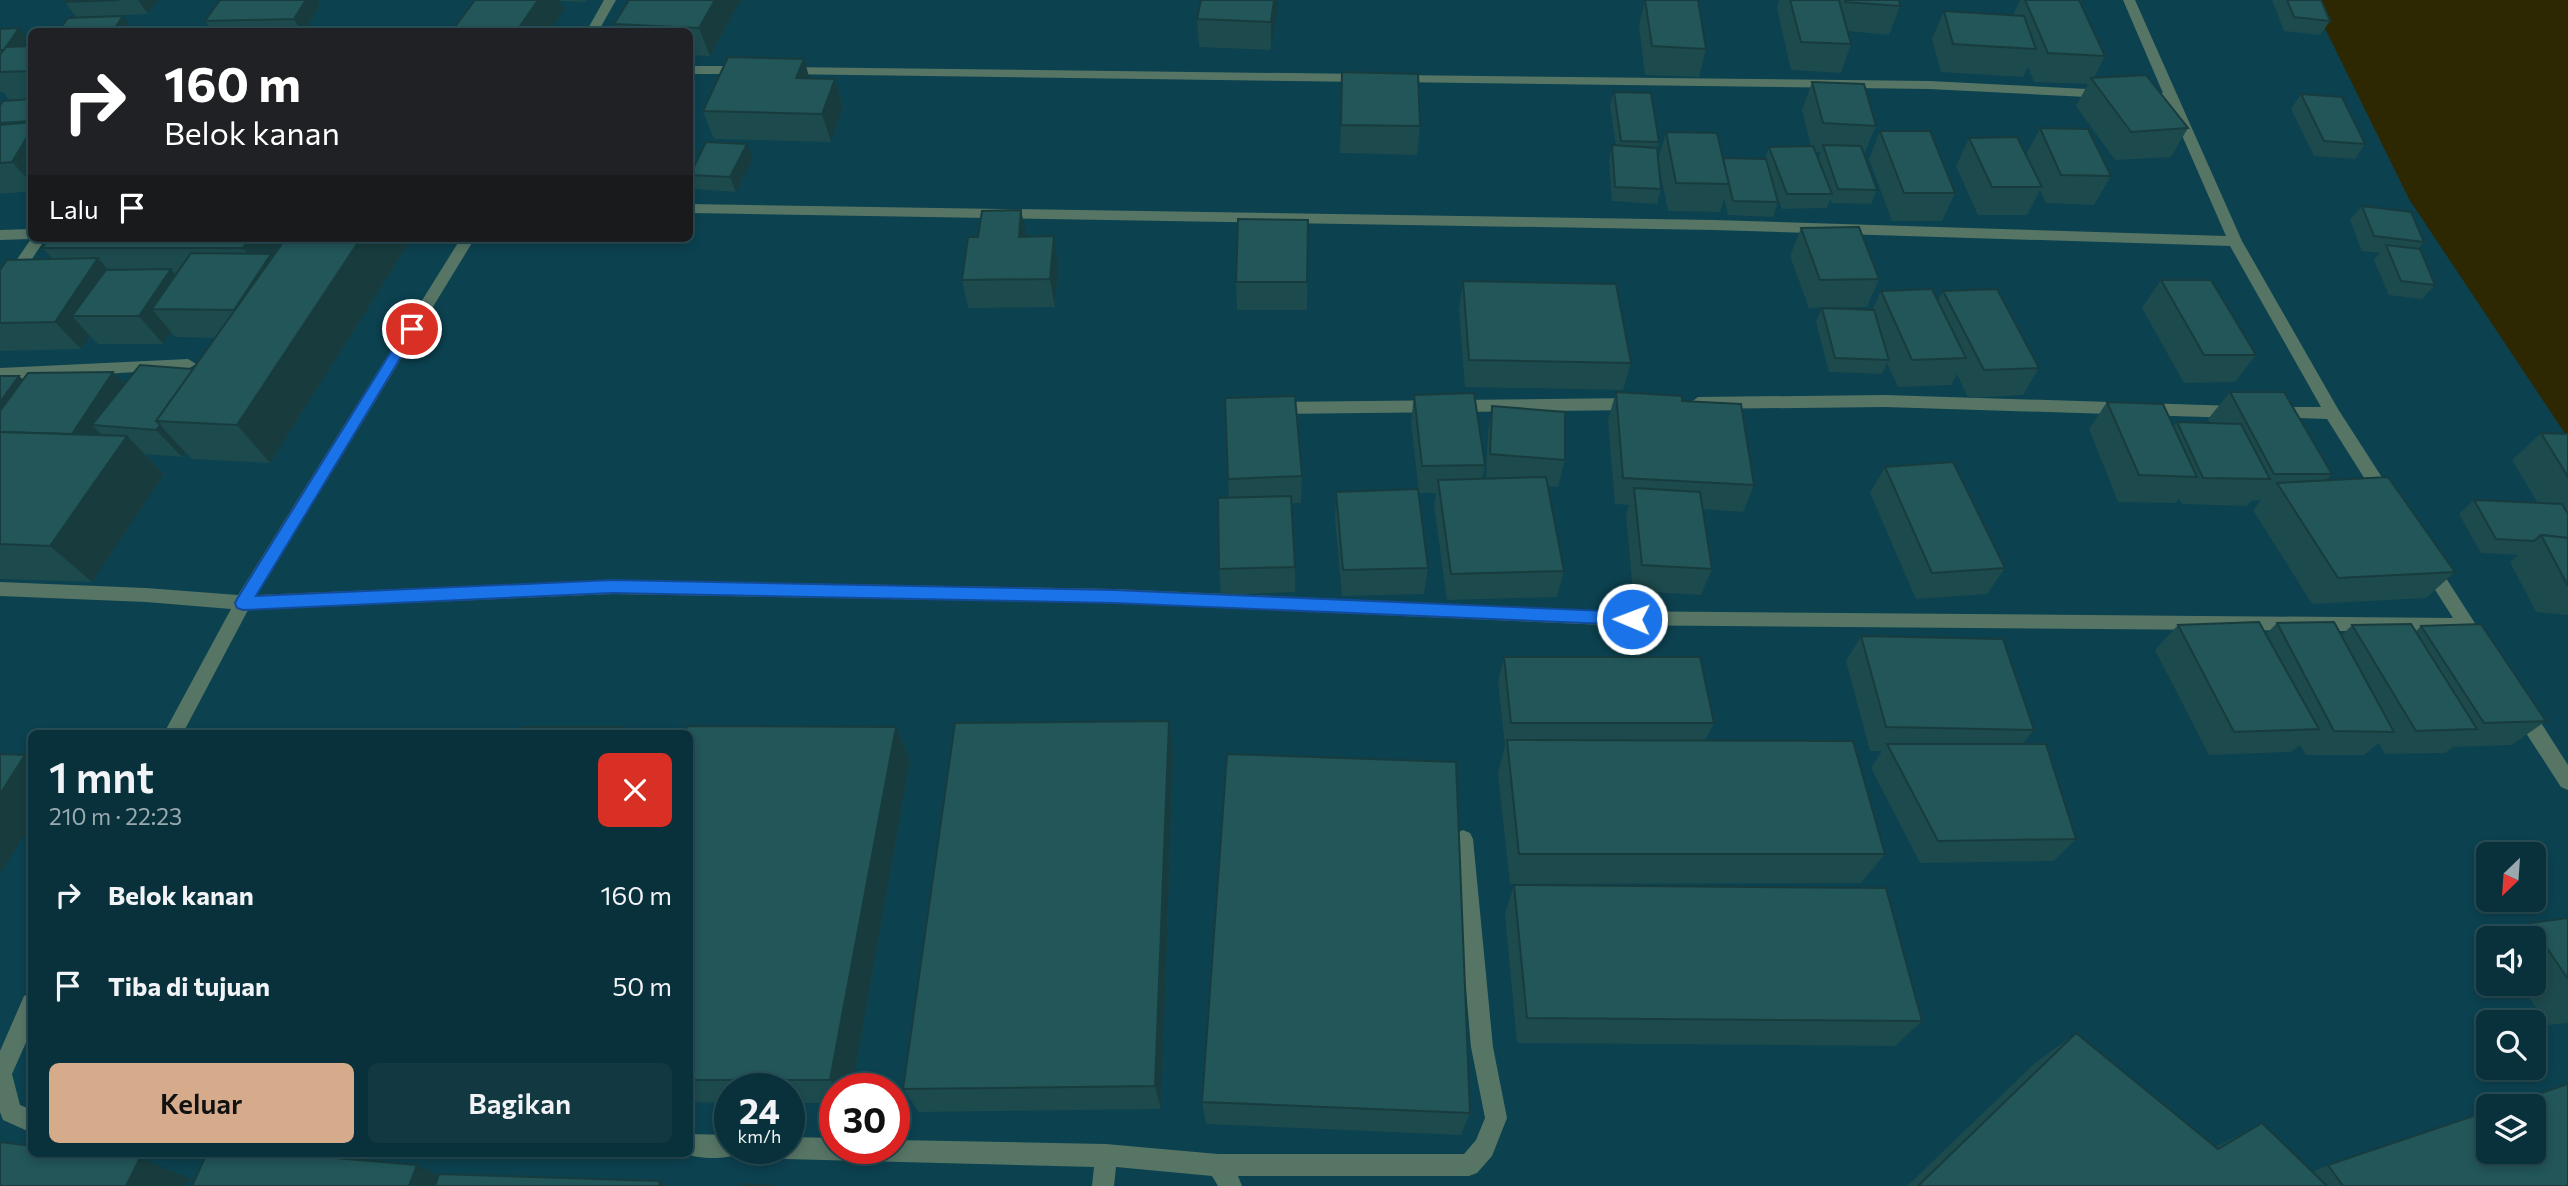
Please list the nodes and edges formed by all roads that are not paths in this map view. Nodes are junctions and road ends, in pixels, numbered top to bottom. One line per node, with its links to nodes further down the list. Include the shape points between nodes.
1 (610, 0): 3 (street)
2 (2129, 0): 5 (street)
3 (594, 28)
4 (693, 70): 5 (street, via 1929,85)
5 (2171, 97): 9 (street)
6 (693, 209): 9 (street, via 1714,225)
7 (28, 233): 8 (street)
8 (0, 235)
9 (2235, 241): 18 (street)
10 (36, 242): 12 (street)
11 (466, 242): 22 (street)
12 (0, 295)
13 (188, 364): 14 (street)
14 (0, 374)
15 (1647, 404): 17 (street)
16 (1675, 404): 18 (street, via 1885,401)
17 (1271, 408)
18 (2332, 413): 19 (street)
19 (2392, 507)
20 (2422, 554): 23 (street)
21 (0, 589): 22 (street)
22 (243, 603): 23 (street, via 612,587 1114,596 1604,618); 26 (street)
23 (2466, 625): 24 (street)
24 (2481, 647)
25 (2510, 692): 27 (street)
26 (175, 730)
27 (2568, 781)
28 (1463, 839): 35 (street, via 1482,1047 1496,1118 1485,1148 1469,1165)
29 (28, 1012): 30 (street, via 1,1074 11,1112)
30 (28, 1120)
31 (693, 1145): 32 (street)
32 (714, 1146)
33 (805, 1149): 34 (street)
34 (1106, 1155): 35 (street); 36 (street)
35 (1218, 1165): 37 (street)
36 (1103, 1186)
37 (1231, 1186)

